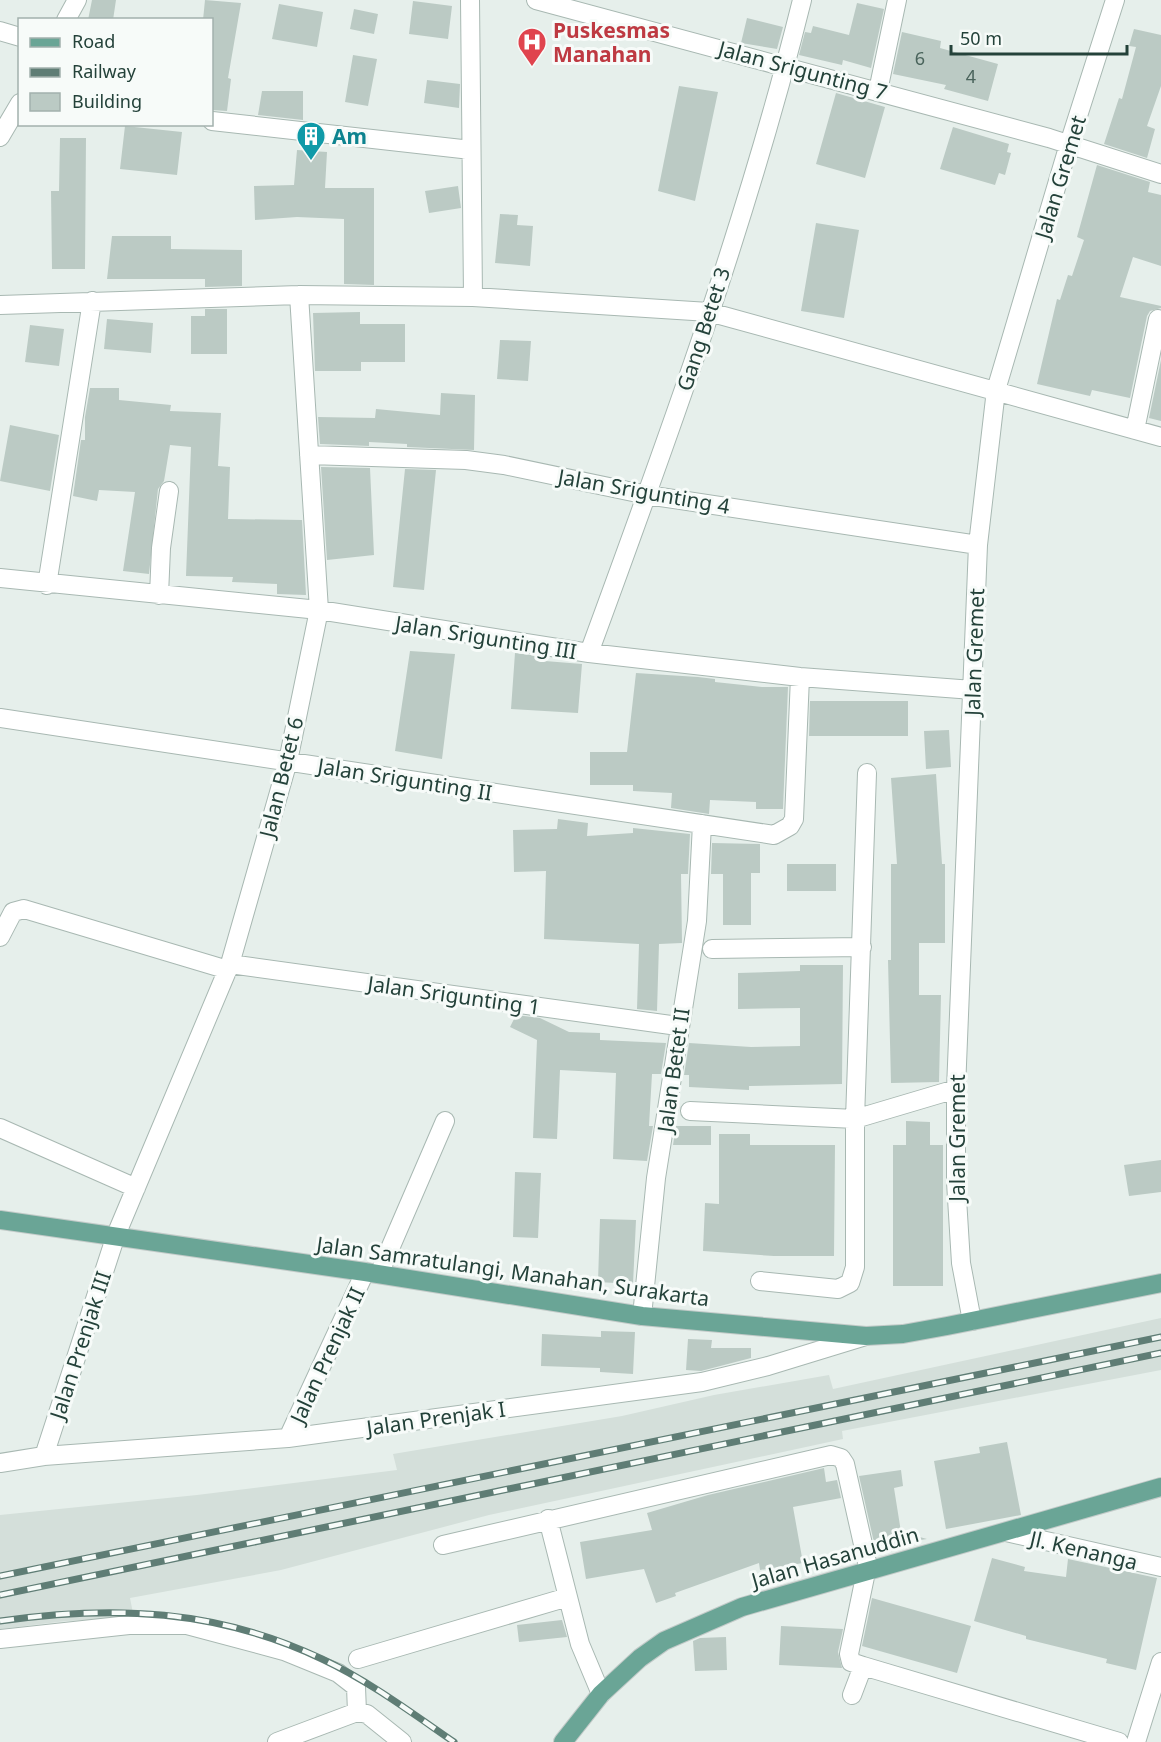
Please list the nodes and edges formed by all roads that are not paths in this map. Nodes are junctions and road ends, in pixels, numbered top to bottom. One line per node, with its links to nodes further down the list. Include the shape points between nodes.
1 (77, 0): 7 (street)
2 (470, 0): 16 (street)
3 (536, 0): 10 (street, Jalan Srigunting 7)
4 (802, 0): 10 (street, Gang Betet 3)
5 (897, 0): 11 (street)
6 (1115, 0): 15 (street, Jalan Gremet)
7 (67, 18)
8 (0, 31): 9 (street)
9 (18, 36)
10 (786, 65): 11 (street, Jalan Srigunting 7); 22 (street, Gang Betet 3)
11 (878, 91): 15 (street, Jalan Srigunting 7)
12 (18, 106): 14 (street)
13 (213, 121): 16 (street)
14 (0, 137)
15 (1069, 144): 17 (street, Jalan Srigunting 7); 24 (street, Jalan Gremet)
16 (471, 150): 19 (street)
17 (1161, 174)
18 (299, 295): 19 (street); 20 (street); 27 (street, Jalan Betet 6)
19 (472, 297): 22 (street)
20 (92, 301): 21 (street); 32 (street)
21 (0, 305)
22 (709, 312): 24 (street); 29 (street, Gang Betet 3)
23 (1158, 319): 25 (street)
24 (996, 390): 25 (street); 30 (street, Jalan Gremet)
25 (1135, 430): 26 (street)
26 (1161, 437)
27 (309, 455): 29 (street, Jalan Srigunting 4, via 466,460); 34 (street, Jalan Betet 6)
28 (169, 491): 33 (street)
29 (647, 495): 30 (street, Jalan Srigunting 4); 35 (street, Gang Betet 3)
30 (978, 545): 37 (street, Jalan Gremet)
31 (0, 578): 32 (street, Jalan Srigunting III)
32 (47, 585): 33 (street, Jalan Srigunting III)
33 (159, 595): 34 (street, Jalan Srigunting III)
34 (319, 610): 35 (street, Jalan Srigunting III); 39 (street, Jalan Betet 6)
35 (589, 653): 36 (street, Jalan Srigunting III)
36 (800, 677): 37 (street, Jalan Srigunting III); 41 (street, Jalan Srigunting II, via 794,819 790,826 774,835)
37 (973, 690): 48 (street, Jalan Gremet)
38 (0, 717): 39 (street, Jalan Srigunting II)
39 (288, 761): 41 (street, Jalan Srigunting II); 46 (street, Jalan Betet 6)
40 (867, 773): 44 (street)
41 (702, 824): 47 (street, Jalan Betet II, via 697,921)
42 (7, 911): 43 (street, Jalan Srigunting 1); 46 (street, Jalan Srigunting 1, via 38,912)
43 (0, 937)
44 (862, 947): 45 (street); 50 (street)
45 (712, 949)
46 (229, 967): 47 (street, Jalan Srigunting 1); 53 (street, Jalan Betet 6)
47 (678, 1026): 59 (street, Jalan Betet II, via 656,1178)
48 (956, 1089): 50 (street); 60 (street, Jalan Gremet, via 961,1263)
49 (690, 1111): 50 (street)
50 (855, 1119): 57 (street, via 857,1211 855,1267 850,1283 838,1289)
51 (446, 1121): 56 (street, Jalan Prenjak II)
52 (0, 1128): 53 (street)
53 (136, 1188): 55 (street, Jalan Betet 6)
54 (0, 1220): 55 (main road, Jalan Samratulangi, Manahan, Surakarta)
55 (116, 1235): 56 (main road, Jalan Samratulangi, Manahan, Surakarta); 63 (street, Jalan Prenjak III)
56 (372, 1273): 59 (main road, Jalan Samratulangi, Manahan, Surakarta); 62 (street, Jalan Prenjak II)
57 (760, 1281)
58 (1161, 1283): 60 (main road, Jalan Samratulangi, Manahan, Surakarta)
59 (642, 1316): 61 (main road, Jalan Samratulangi, Manahan, Surakarta)
60 (972, 1322): 61 (main road, Jalan Samratulangi, Manahan, Surakarta)
61 (866, 1336): 62 (street, Jalan Prenjak I, via 702,1382)
62 (288, 1438): 63 (street, Jalan Prenjak I)
63 (44, 1456): 64 (street, Jalan Prenjak I)
64 (4, 1459)
65 (1161, 1487): 67 (main road, Jalan Hasanuddin)
66 (548, 1519): 68 (street); 70 (street, via 836,1456 845,1464); 71 (street)
67 (1006, 1532): 69 (street, Jl. Kenanga); 70 (main road, Jalan Hasanuddin)
68 (443, 1545)
69 (1161, 1567)
70 (868, 1572): 75 (street, via 849,1654 851,1662); 77 (main road, Jalan Hasanuddin, via 742,1607 664,1641)
71 (568, 1597): 73 (street); 77 (street, via 580,1644)
72 (0, 1639): 79 (street, via 129,1625 187,1625 284,1651 338,1673 356,1687)
73 (358, 1659)
74 (1161, 1662): 76 (street)
75 (863, 1666): 78 (street); 83 (street)
76 (1158, 1680): 84 (street)
77 (601, 1694): 82 (main road, Jalan Hasanuddin)
78 (852, 1695)
79 (357, 1712): 80 (street); 81 (street, via 367,1714)
80 (277, 1742)
81 (402, 1742)
82 (563, 1742)
83 (1119, 1742)
84 (1136, 1742)

